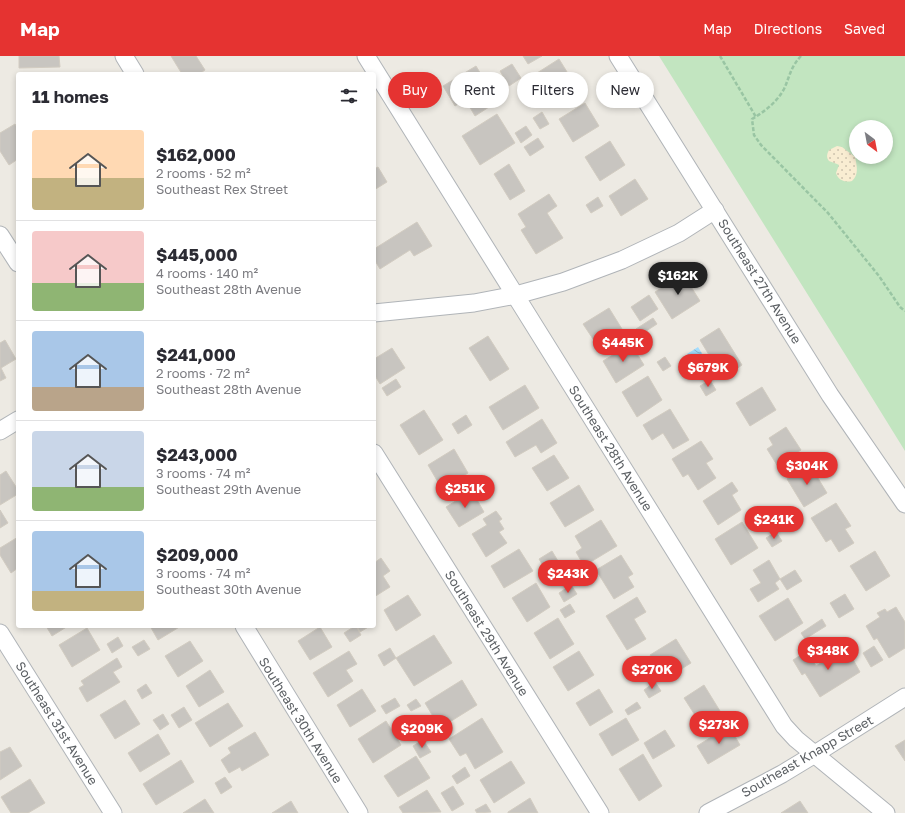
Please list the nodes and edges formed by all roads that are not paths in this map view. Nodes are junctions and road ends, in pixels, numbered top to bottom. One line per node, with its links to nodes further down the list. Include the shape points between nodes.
1 (124, 56): 4 (street)
2 (366, 56): 8 (street, Southeast 28th Avenue)
3 (618, 56): 5 (street, Southeast 27th Avenue)
4 (134, 72)
5 (716, 210): 8 (street, via 678,234 622,260 563,282); 13 (street, Southeast 27th Avenue, via 830,395)
6 (0, 235): 7 (street)
7 (16, 260)
8 (516, 295): 9 (street, via 467,304); 17 (street, Southeast 28th Avenue, via 784,726)
9 (376, 313)
10 (16, 421): 11 (street)
11 (0, 431)
12 (376, 456): 20 (street, Southeast 29th Avenue)
13 (905, 504)
14 (245, 628): 19 (street, Southeast 30th Avenue)
15 (0, 633): 18 (street, Southeast 31st Avenue)
16 (905, 698): 17 (street, Southeast Knapp Street)
17 (815, 754): 21 (street, Southeast Knapp Street); 22 (street, Southeast 28th Avenue)
18 (113, 813)
19 (359, 813)
20 (600, 813)
21 (708, 813)
22 (886, 813)

